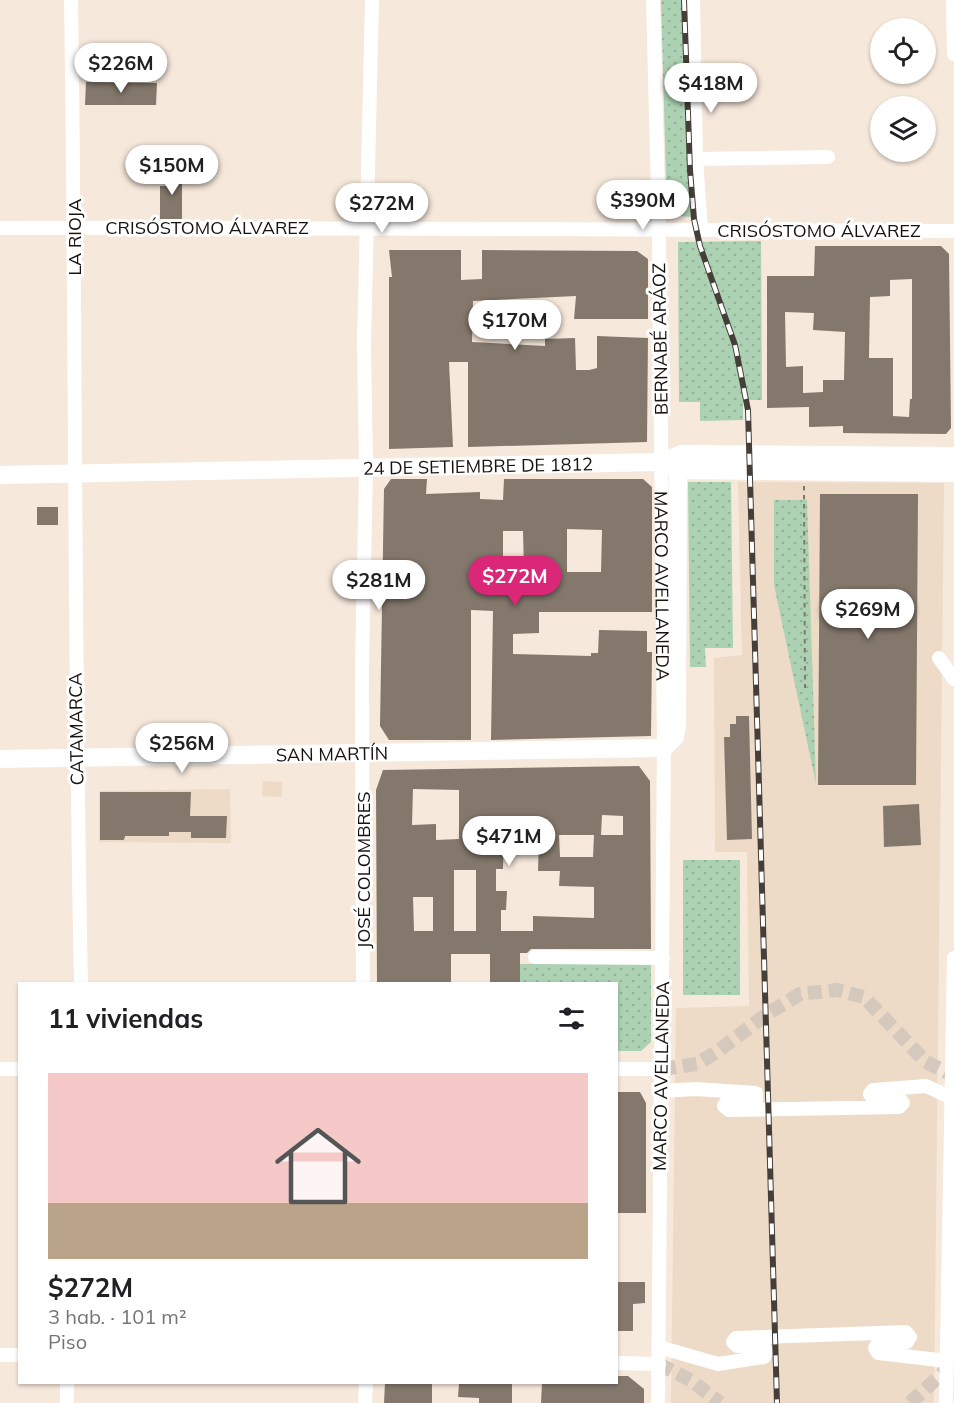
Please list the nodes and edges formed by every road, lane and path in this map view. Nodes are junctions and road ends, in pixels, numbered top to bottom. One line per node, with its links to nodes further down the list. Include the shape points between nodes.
1 (71, 0): 11 (street, LA RIOJA)
2 (372, 0): 9 (street, JOSÉ COLOMBRES)
3 (653, 0): 13 (street, BERNABÉ ARÁOZ)
4 (693, 0): 8 (street)
5 (953, 0): 6 (street)
6 (954, 54)
7 (828, 157): 8 (street)
8 (696, 159): 12 (street)
9 (366, 227): 11 (street, CRISÓSTOMO ÁLVAREZ); 13 (street, CRISÓSTOMO ÁLVAREZ); 17 (street, JOSÉ COLOMBRES)
10 (0, 228): 11 (street, CRISÓSTOMO ÁLVAREZ)
11 (74, 228): 18 (street, LA RIOJA)
12 (701, 230): 13 (street, CRISÓSTOMO ÁLVAREZ); 14 (street, CRISÓSTOMO ÁLVAREZ)
13 (659, 231): 16 (street, BERNABÉ ARÁOZ)
14 (954, 231)
15 (954, 456): 16 (main road, 24 DE SETIEMBRE DE 1812, via 681,454)
16 (670, 466): 17 (main road, 24 DE SETIEMBRE DE 1812); 19 (main road, 24 DE SETIEMBRE DE 1812); 25 (main road, MARCO AVELLANEDA, via 677,726 675,737)
17 (366, 468): 18 (main road, 24 DE SETIEMBRE DE 1812); 26 (street, JOSÉ COLOMBRES)
18 (75, 473): 20 (main road, 24 DE SETIEMBRE DE 1812); 27 (street, CATAMARCA)
19 (954, 473)
20 (0, 475)
21 (804, 499): 24 (path)
22 (939, 658): 23 (street)
23 (954, 679)
24 (805, 688)
25 (664, 748): 26 (main road, SAN MARTÍN); 30 (street, MARCO AVELLANEDA)
26 (363, 754): 27 (main road, SAN MARTÍN); 33 (street, JOSÉ COLOMBRES)
27 (76, 758): 28 (main road, SAN MARTÍN); 32 (street, CATAMARCA)
28 (0, 759)
29 (535, 957): 30 (street)
30 (663, 958): 37 (street, MARCO AVELLANEDA)
31 (954, 958): 38 (street)
32 (81, 982)
33 (363, 982)
34 (0, 1069): 35 (street)
35 (18, 1069)
36 (618, 1069): 37 (street)
37 (662, 1069): 39 (street, MARCO AVELLANEDA)
38 (953, 1075): 40 (street)
39 (661, 1091): 40 (street, via 756,1093 756,1101 728,1101 724,1106 729,1110 899,1107 903,1103 899,1098 870,1094 873,1090 926,1086); 41 (street, MARCO AVELLANEDA)
40 (950, 1097): 46 (street)
41 (659, 1347): 45 (street, MARCO AVELLANEDA); 46 (street, via 718,1364 764,1357 764,1346 736,1346 736,1338 906,1332 910,1337 907,1342 878,1343 878,1353)
42 (0, 1355): 43 (street)
43 (18, 1355)
44 (618, 1363): 45 (street)
45 (659, 1364): 51 (street, MARCO AVELLANEDA)
46 (949, 1367): 52 (street)
47 (67, 1384): 49 (street)
48 (366, 1384): 50 (street)
49 (66, 1403)
50 (365, 1403)
51 (658, 1403)
52 (946, 1403)

